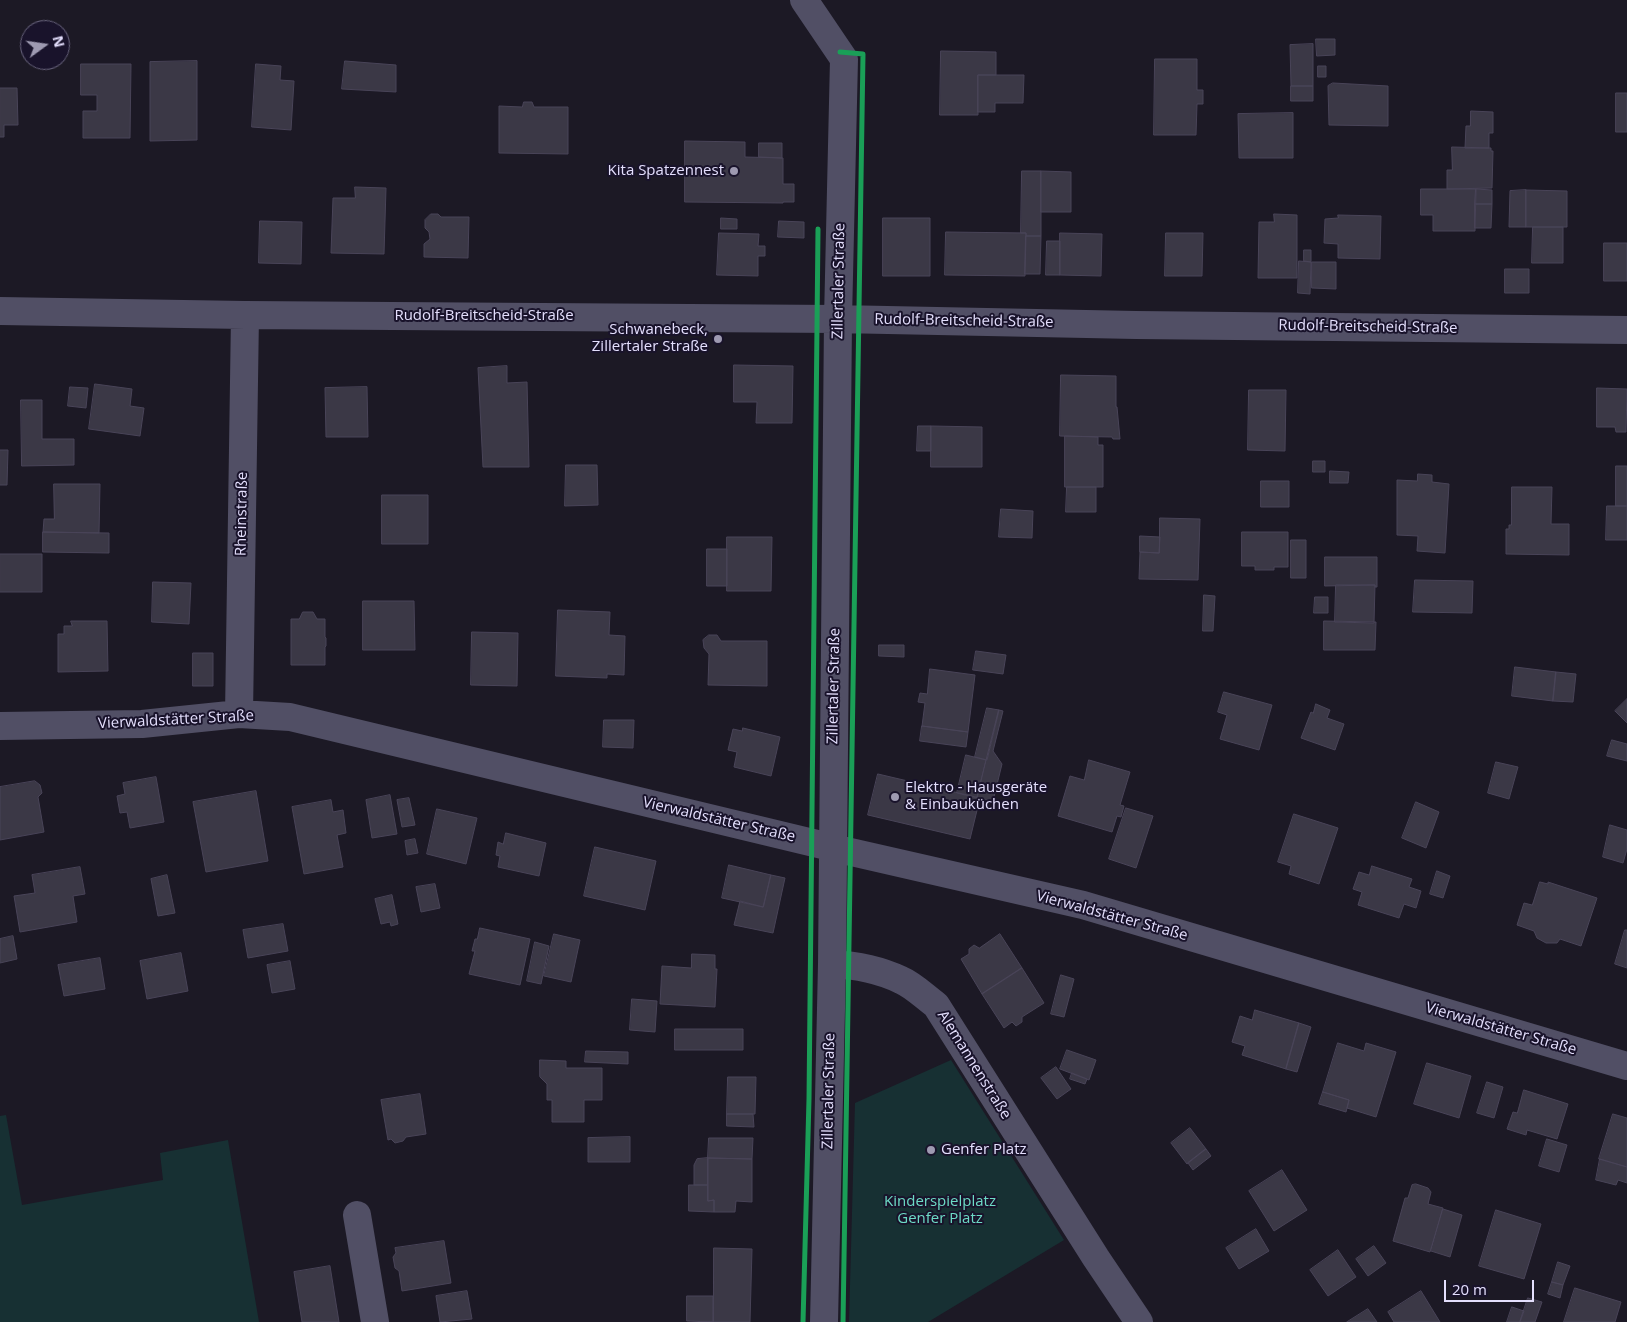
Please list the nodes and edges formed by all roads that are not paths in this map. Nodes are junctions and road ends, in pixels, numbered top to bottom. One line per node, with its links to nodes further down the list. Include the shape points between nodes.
1 (804, 0): 4 (street, Zillertaler Straße, via 844,59)
2 (0, 311): 3 (street, Rudolf-Breitscheid-Straße)
3 (245, 315): 4 (street, Rudolf-Breitscheid-Straße); 6 (street, Rheinstraße)
4 (838, 319): 5 (street, Rudolf-Breitscheid-Straße); 8 (street, Zillertaler Straße)
5 (1627, 330)
6 (239, 714): 7 (street, Vierwaldstätter Straße, via 142,724); 8 (street, Vierwaldstätter Straße, via 290,717)
7 (0, 726)
8 (832, 846): 9 (street, Zillertaler Straße); 10 (street, Vierwaldstätter Straße, via 1083,905)
9 (832, 964): 13 (street, Zillertaler Straße); 14 (street, Alemannenstraße, via 850,965 902,980 936,1005)
10 (1627, 1066)
11 (357, 1215): 12 (street)
12 (375, 1322)
13 (824, 1322)
14 (1139, 1322)

